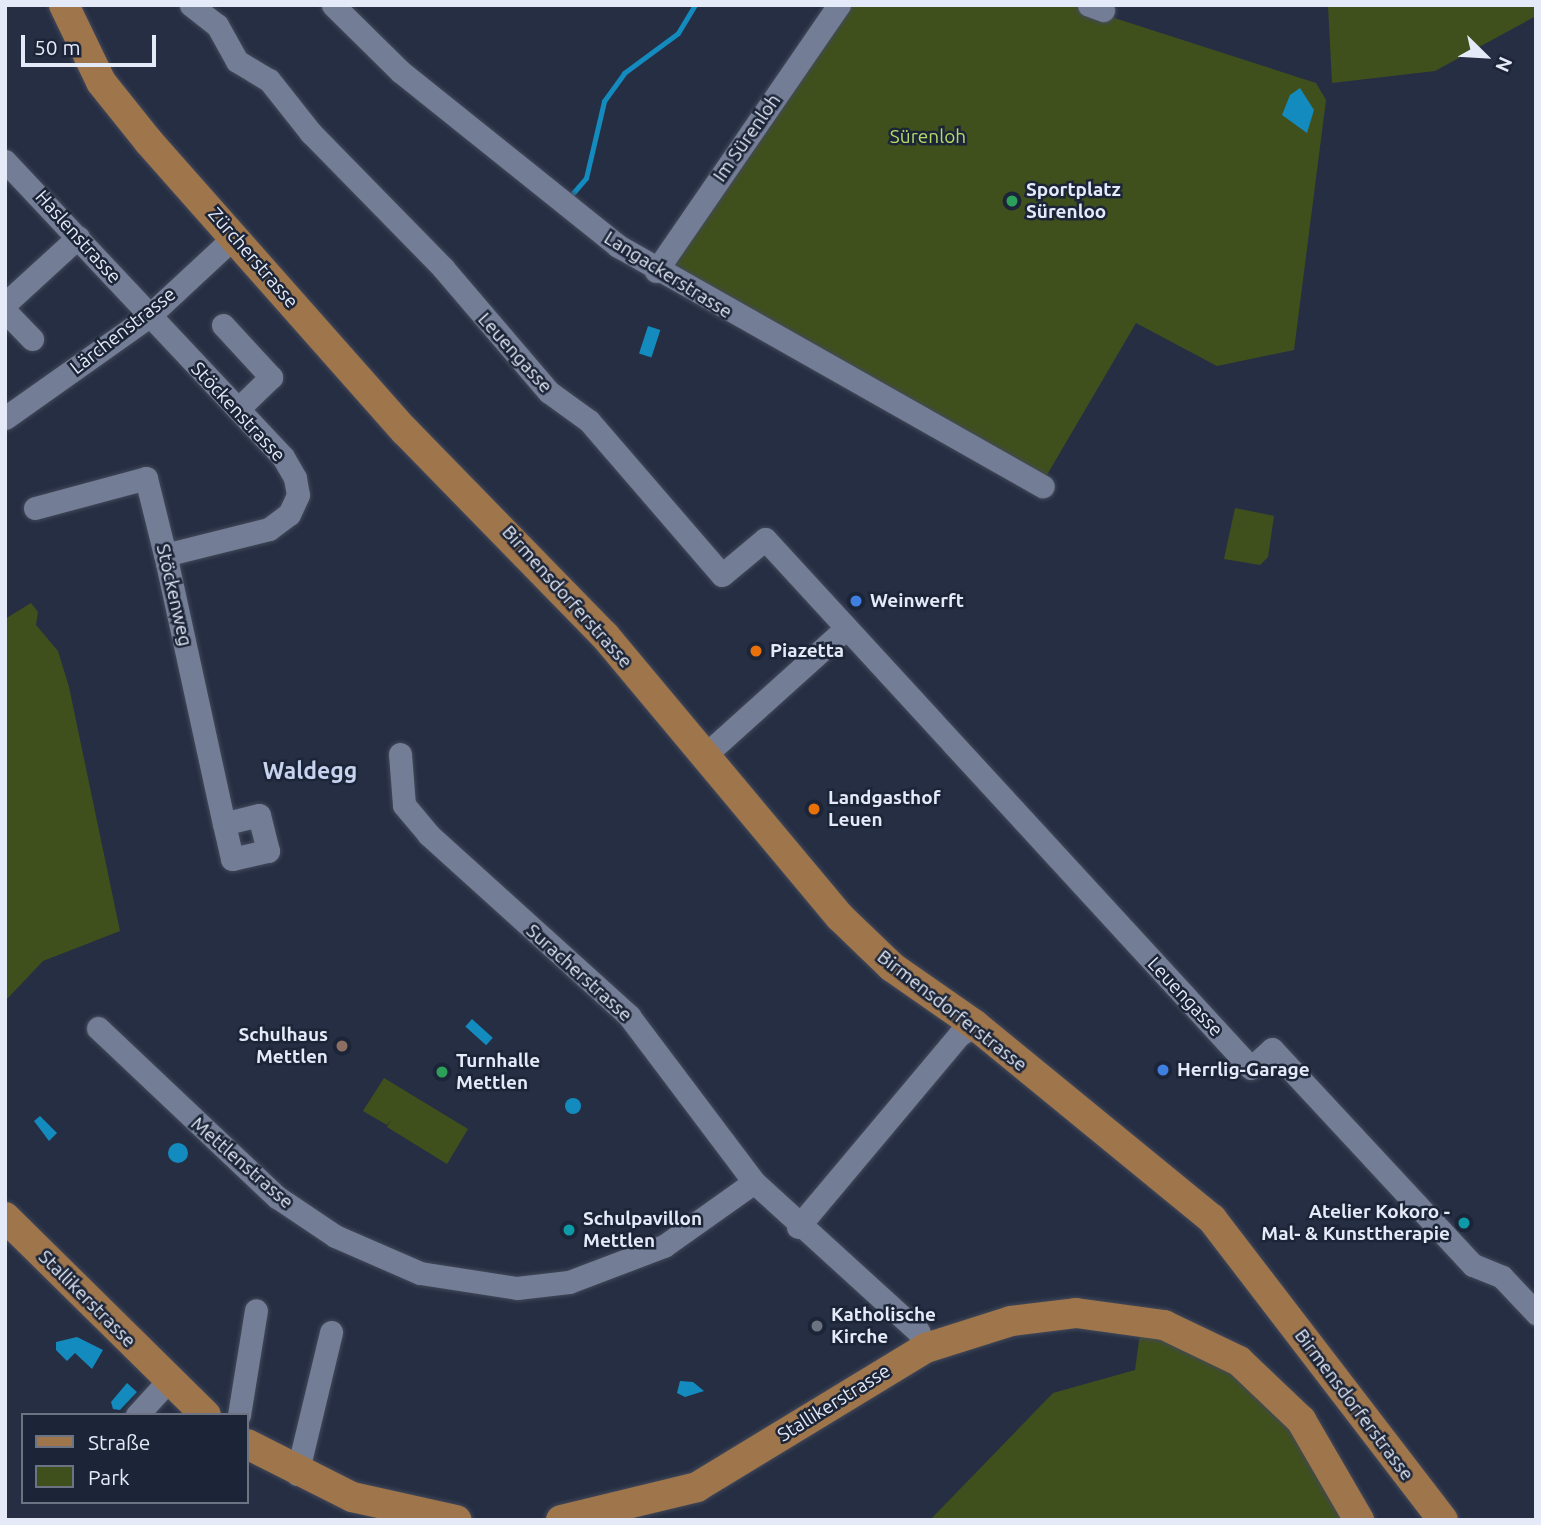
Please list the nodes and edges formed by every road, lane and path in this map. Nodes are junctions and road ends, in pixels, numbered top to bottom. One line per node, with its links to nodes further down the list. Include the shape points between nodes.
1 (64, 5): 6 (main road, Zürcherstrasse, via 102,82)
2 (191, 5): 20 (street, Leuengasse, via 218,25 237,61 269,80 324,145 443,268 549,392 589,421 722,575 765,539)
3 (333, 5): 8 (street, Langackerstrasse, via 410,80)
4 (839, 5): 8 (street, Im Sürenloh)
5 (5, 161): 7 (street, Haslenstrasse)
6 (235, 236): 11 (street, Lärchenstrasse); 17 (main road, Zürcherstrasse, via 398,424)
7 (78, 237): 9 (street); 11 (street, Haslenstrasse)
8 (656, 271): 16 (street, Langackerstrasse)
9 (5, 304)
10 (5, 311): 13 (street)
11 (149, 316): 14 (street, Stöckenstrasse); 15 (street, Lärchenstrasse)
12 (223, 326): 14 (street, via 271,377)
13 (32, 339)
14 (238, 409): 19 (street, Stöckenstrasse, via 295,478 298,495 289,514 269,530)
15 (5, 418)
16 (1043, 486)
17 (468, 491): 22 (main road, Birmensdorferstrasse, via 605,636)
18 (35, 508): 19 (street, Stöckenweg, via 146,478)
19 (165, 555): 23 (street, Stöckenweg)
20 (846, 628): 22 (street); 30 (street, Leuengasse, via 1251,1068 1272,1049 1473,1265 1502,1277)
21 (400, 754): 26 (street, Suracherstrasse, via 404,805 480,886 629,1016)
22 (704, 757): 24 (main road, Birmensdorferstrasse, via 862,940)
23 (224, 824)
24 (975, 1025): 28 (street, via 958,1035); 40 (main road, Birmensdorferstrasse, via 1212,1219)
25 (98, 1028): 26 (street, Mettlenstrasse, via 277,1197 335,1236 420,1273 517,1288 569,1282 664,1246)
26 (754, 1182): 28 (street, Suracherstrasse)
27 (5, 1217): 33 (main road, Stallikerstrasse)
28 (798, 1227): 32 (street, Suracherstrasse, via 918,1331)
29 (256, 1310): 36 (street)
30 (1536, 1313)
31 (331, 1332): 38 (street)
32 (926, 1348): 39 (main road, Stallikerstrasse, via 697,1487); 43 (main road, Stallikerstrasse, via 985,1328 1058,1314 1118,1315 1188,1333 1238,1361 1286,1402 1316,1441)
33 (168, 1381): 34 (street); 35 (main road, Stallikerstrasse)
34 (139, 1413)
35 (204, 1413)
36 (239, 1413)
37 (248, 1445): 38 (main road)
38 (298, 1474): 41 (main road, via 370,1502)
39 (618, 1515): 42 (main road, Stallikerstrasse)
40 (1438, 1518)
41 (456, 1520)
42 (561, 1520)
43 (1359, 1520)

